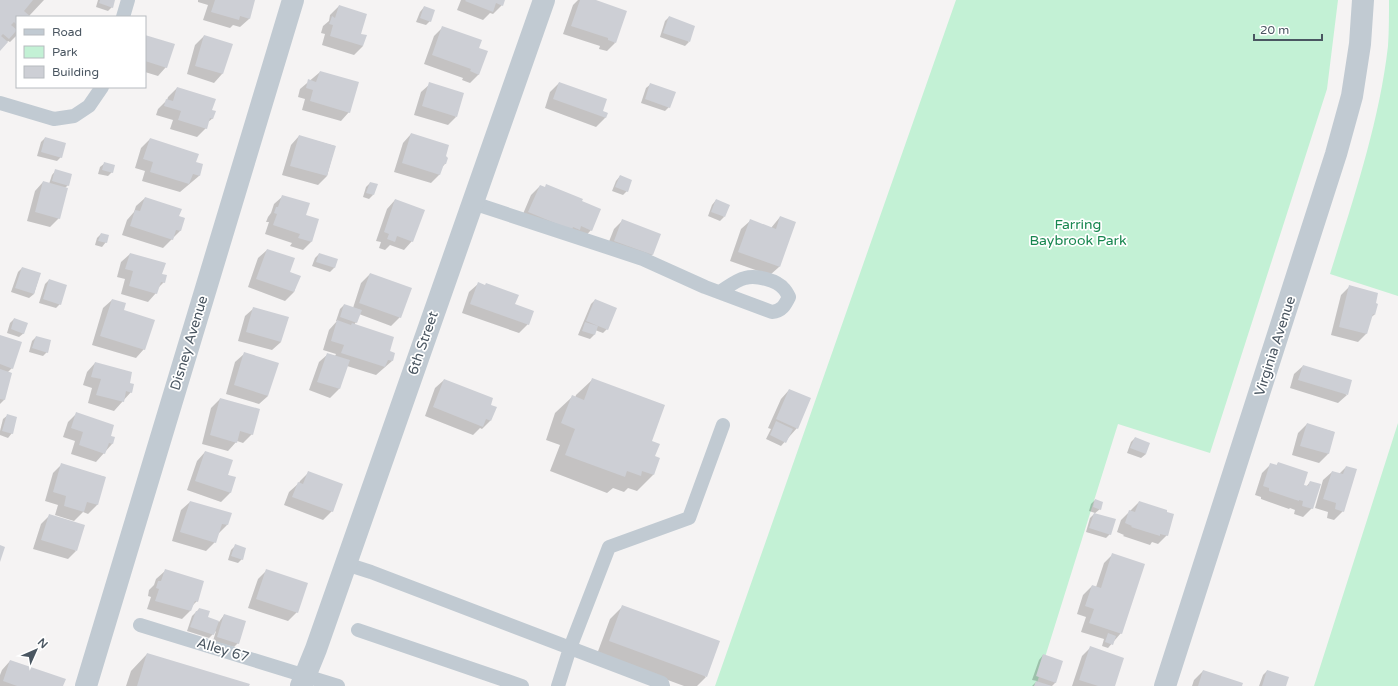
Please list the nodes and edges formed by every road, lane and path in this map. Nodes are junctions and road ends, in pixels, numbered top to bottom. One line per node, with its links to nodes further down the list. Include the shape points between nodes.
1 (128, 0): 5 (lane)
2 (293, 0): 16 (street, Disney Avenue)
3 (544, 0): 8 (street, 6th Street)
4 (1363, 0): 21 (street, Virginia Avenue, via 1360,44 1352,96 1336,154)
5 (123, 16)
6 (101, 88): 7 (lane, via 89,106 74,116 54,119)
7 (0, 103)
8 (472, 203): 9 (lane, via 643,259); 11 (street, 6th Street)
9 (720, 292)
10 (723, 425): 14 (lane, via 689,518 609,547)
11 (346, 564): 14 (lane); 15 (street, 6th Street)
12 (140, 625): 15 (lane, Alley 67)
13 (358, 630): 18 (lane)
14 (570, 648): 19 (lane); 20 (lane, via 662,683)
15 (304, 681): 17 (lane, Alley 67)
16 (86, 686)
17 (338, 686)
18 (522, 686)
19 (558, 686)
20 (663, 686)
21 (1165, 686)

